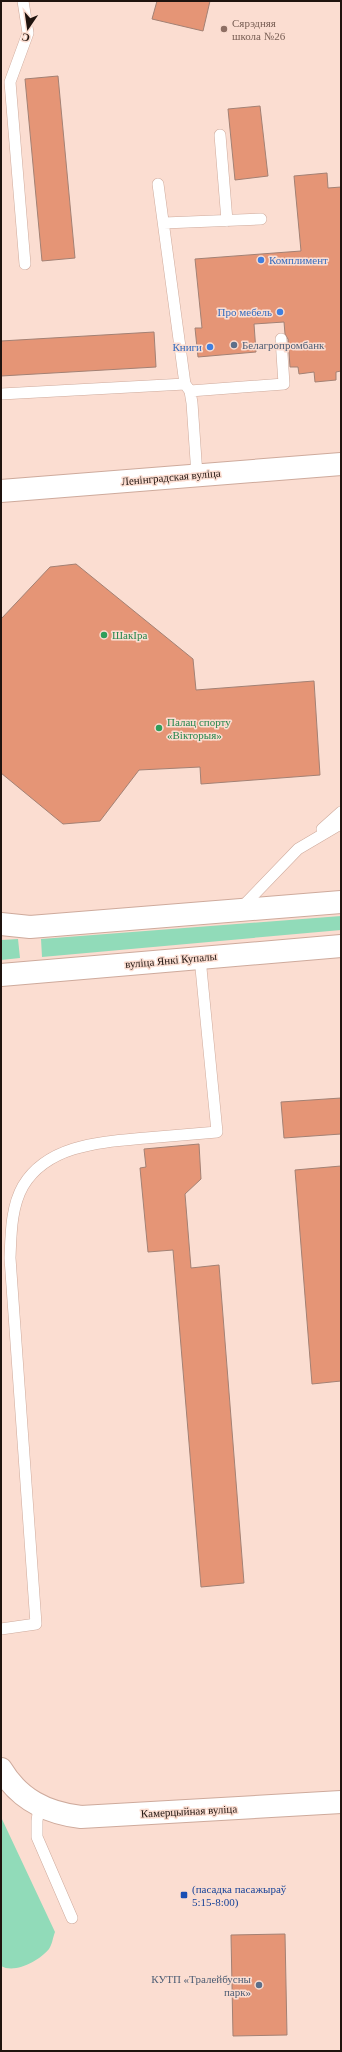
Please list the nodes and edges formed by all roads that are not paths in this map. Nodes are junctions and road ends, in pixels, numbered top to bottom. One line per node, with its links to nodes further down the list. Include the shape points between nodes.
1 (23, 1): 2 (lane, via 28,33)
2 (5, 82): 8 (lane)
3 (220, 135): 6 (lane)
4 (158, 184): 7 (lane)
5 (261, 219): 6 (lane)
6 (227, 221): 7 (lane)
7 (164, 224): 10 (lane)
8 (25, 264)
9 (281, 339): 10 (lane, via 284,384)
10 (188, 387): 11 (lane); 13 (lane)
11 (1, 394)
12 (341, 464): 13 (main road, Ленінградская вуліца)
13 (197, 475): 14 (main road, Ленінградская вуліца)
14 (1, 491)
15 (341, 812): 17 (lane)
16 (341, 825): 17 (lane)
17 (298, 849): 19 (lane, via 245,904)
18 (341, 902): 19 (main road)
19 (233, 910): 20 (main road, via 30,927)
20 (1, 924)
21 (341, 946): 22 (main road, вуліца Янкі Купалы)
22 (200, 958): 23 (main road, вуліца Янкі Купалы); 24 (lane, via 216,1132 105,1141 78,1147 56,1156 36,1170 23,1186 16,1203 12,1221 10,1258 36,1624)
23 (1, 975)
24 (1, 1629)
25 (1, 1768): 27 (main road, Камерцыйная вуліца, via 15,1789)
26 (341, 1802): 27 (main road, Камерцыйная вуліца, via 80,1817)
27 (39, 1806): 28 (lane, via 36,1821 37,1837)
28 (72, 1918)

